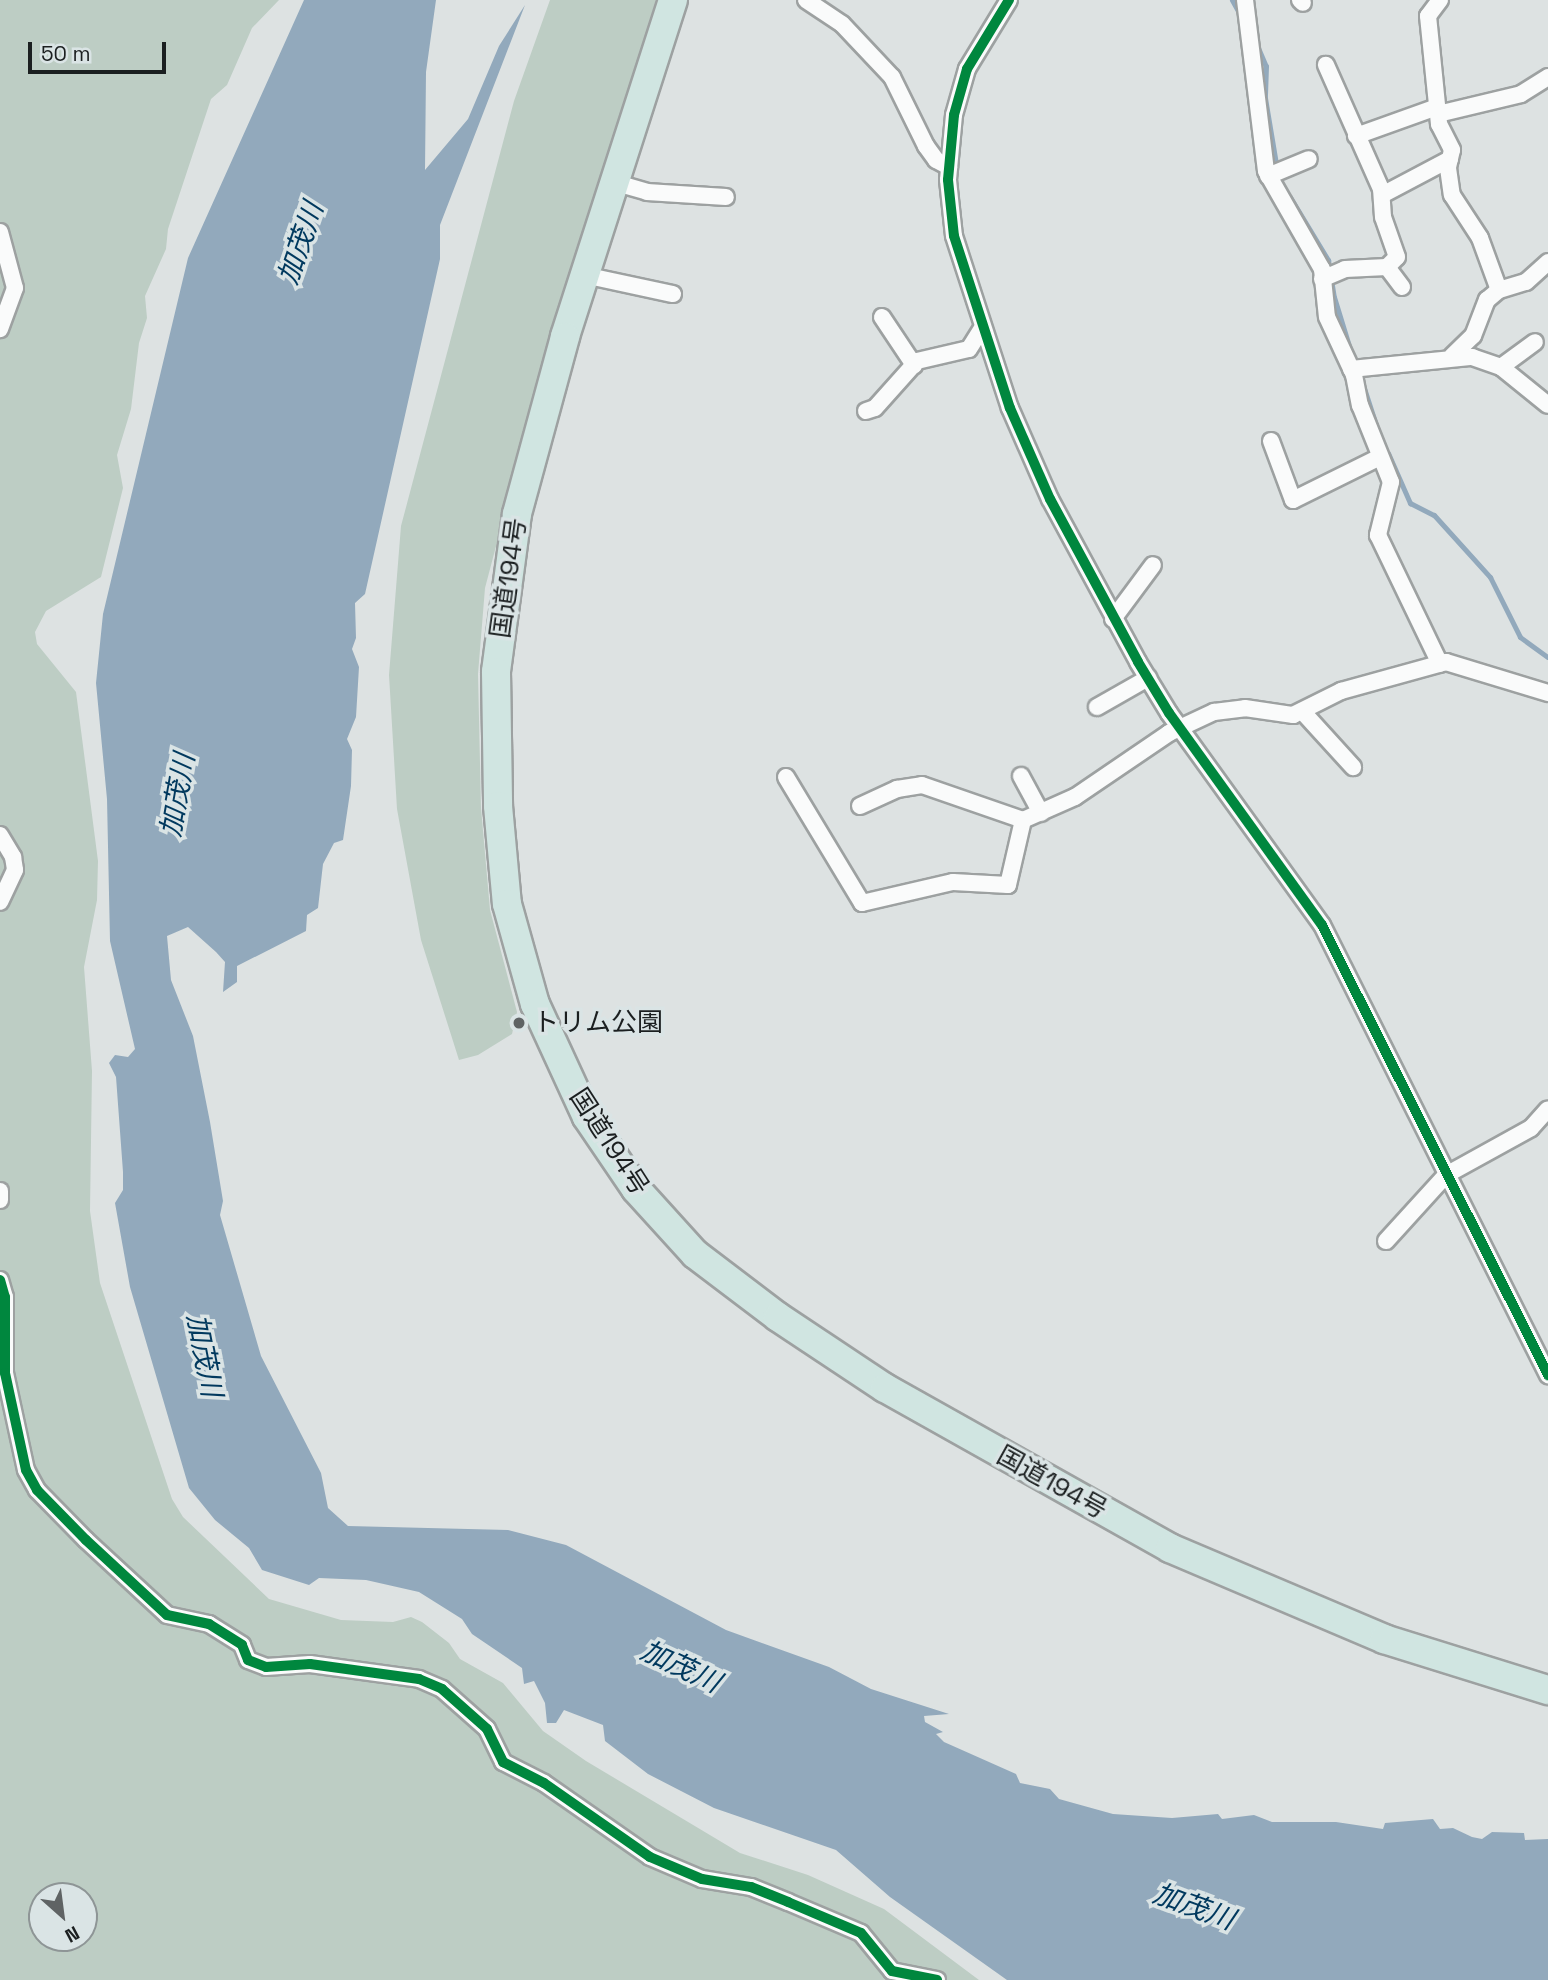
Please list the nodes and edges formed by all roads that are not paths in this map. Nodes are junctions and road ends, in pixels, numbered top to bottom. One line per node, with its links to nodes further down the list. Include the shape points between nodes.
1 (673, 0): 14 (highway, 国道194号)
2 (806, 0): 12 (street, via 842,24 892,77 926,146 936,160)
3 (1009, 0): 12 (street, via 967,69 954,115)
4 (1245, 0): 13 (street, via 1259,131)
5 (1440, 0): 8 (street, via 1428,16)
6 (1326, 65): 9 (street)
7 (1548, 77): 8 (street, via 1521,94)
8 (1437, 111): 9 (street); 11 (street, via 1452,150)
9 (1356, 135): 15 (street)
10 (1309, 159): 13 (street)
11 (1450, 159): 15 (street); 23 (street, via 1452,195 1480,238)
12 (949, 167): 26 (street, via 954,236)
13 (1269, 176): 21 (street, via 1306,238)
14 (613, 182): 16 (street, via 647,192); 20 (highway, 国道194号)
15 (1382, 195): 19 (street, via 1382,217 1397,257)
16 (726, 197)
17 (0, 232): 27 (street, via 15,288)
18 (1548, 262): 23 (street, via 1539,280)
19 (1387, 267): 21 (street, via 1345,269); 22 (street)
20 (584, 275): 24 (street); 60 (highway, 国道194号, via 517,514 505,585 496,673 498,806 507,904 535,1004 587,1117 629,1179 695,1254 778,1317 886,1388 1033,1473 1170,1548 1274,1594 1384,1639)
21 (1322, 279): 32 (street, via 1327,317)
22 (1402, 287)
23 (1499, 290): 29 (street, via 1488,300 1473,336)
24 (673, 294)
25 (882, 317): 30 (street)
26 (983, 327): 30 (street, via 969,349 935,354); 38 (street, via 1032,461)
27 (0, 329)
28 (1535, 342): 31 (street)
29 (1452, 356): 31 (street); 32 (street)
30 (914, 365): 34 (street, via 875,408)
31 (1501, 367): 33 (street)
32 (1351, 369): 36 (street)
33 (1548, 405)
34 (866, 411)
35 (1271, 440): 36 (street, via 1293,500)
36 (1380, 457): 39 (street, via 1391,482 1378,536)
37 (1153, 565): 38 (street)
38 (1113, 619): 40 (street)
39 (1440, 664): 41 (street, via 1479,670); 43 (street, via 1341,691)
40 (1148, 678): 42 (street); 44 (street)
41 (1548, 693)
42 (1097, 707)
43 (1302, 710): 44 (street, via 1276,716 1231,709); 45 (street)
44 (1180, 728): 49 (street, via 1075,797); 54 (street, via 1322,925)
45 (1353, 767)
46 (1021, 776): 49 (street)
47 (786, 777): 50 (street, via 862,903 953,881 1008,886)
48 (860, 806): 50 (street, via 897,789 922,785)
49 (1041, 813): 50 (street)
50 (1023, 820)
51 (0, 835): 52 (street, via 15,870)
52 (0, 902)
53 (1548, 1109): 54 (street, via 1531,1128)
54 (1446, 1175): 57 (street); 59 (street)
55 (0, 1191): 56 (street)
56 (0, 1200)
57 (1386, 1241)
58 (0, 1280): 61 (street, via 5,1297 5,1373 26,1470 37,1490 167,1615 209,1624 230,1635 242,1645 248,1660 266,1667 310,1664 419,1679 442,1689 488,1729 503,1762 544,1783 650,1857 702,1879 751,1887 861,1933 892,1971)
59 (1548, 1375)
60 (1548, 1690)
61 (937, 1980)

